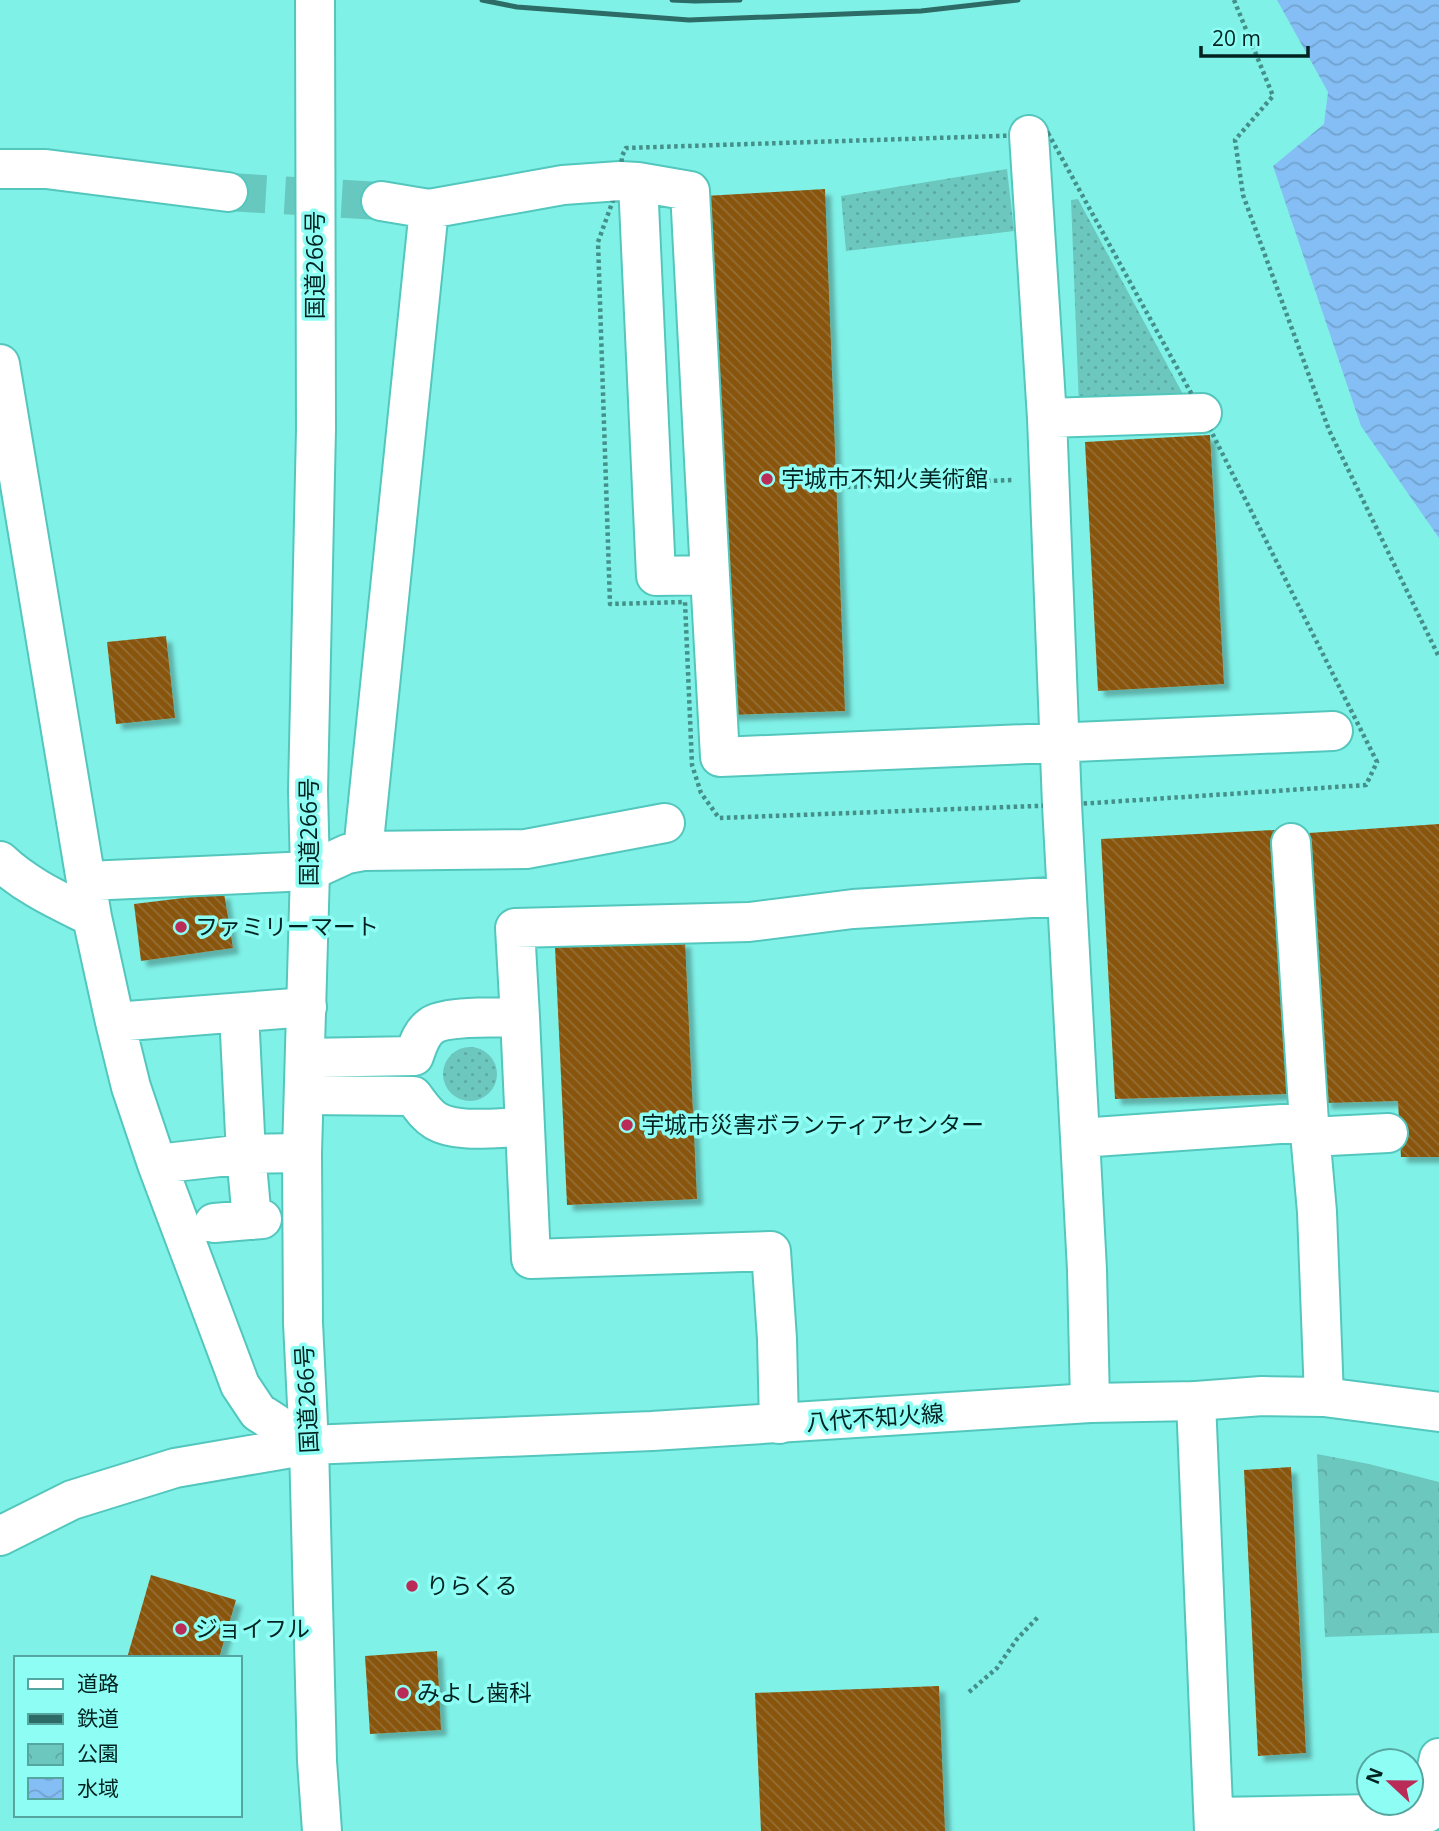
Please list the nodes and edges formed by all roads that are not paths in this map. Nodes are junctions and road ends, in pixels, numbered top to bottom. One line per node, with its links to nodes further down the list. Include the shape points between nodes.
1 (315, 1): 18 (main road, 国道266号)
2 (1029, 135): 10 (main road)
3 (0, 169): 5 (main road, via 46,169)
4 (629, 181): 7 (main road, via 563,185); 11 (main road, via 691,191); 11 (main road, via 656,576)
5 (228, 192)
6 (381, 201): 7 (main road)
7 (429, 209): 16 (main road)
8 (0, 364): 20 (main road)
9 (1202, 413): 10 (main road)
10 (1047, 418): 13 (main road)
11 (709, 575): 13 (main road, via 720,757)
12 (1334, 731): 13 (main road)
13 (1060, 744): 19 (main road)
14 (665, 823): 16 (main road, via 526,849)
15 (1292, 843): 27 (main road)
16 (363, 851): 18 (main road)
17 (0, 861): 20 (main road, via 47,894)
18 (310, 871): 20 (main road); 21 (main road, 国道266号)
19 (1066, 896): 23 (main road, via 853,909 749,922 515,928); 29 (main road)
20 (90, 899): 24 (main road)
21 (307, 1007): 22 (main road); 25 (main road, 国道266号)
22 (239, 1013): 24 (main road); 31 (main road)
23 (520, 1017): 25 (main road, via 446,1020 431,1026 420,1038 414,1056); 26 (main road)
24 (116, 1022): 32 (main road, via 131,1087)
25 (305, 1077): 26 (main road, via 414,1096 437,1122 456,1128); 30 (main road, 国道266号)
26 (525, 1126): 38 (main road, via 531,1259 771,1251)
27 (1310, 1130): 28 (main road); 29 (main road); 34 (main road)
28 (1388, 1133)
29 (1080, 1138): 36 (main road)
30 (302, 1153): 31 (main road); 39 (main road, 国道266号)
31 (246, 1154): 32 (main road); 33 (main road, via 257,1219)
32 (157, 1164): 39 (main road, via 240,1385 258,1412)
33 (214, 1223)
34 (1324, 1397): 35 (main road, 八代不知火線); 37 (main road, 八代不知火線)
35 (1196, 1401): 36 (main road, 八代不知火線); 43 (main road)
36 (1090, 1404): 38 (main road, 八代不知火線)
37 (1439, 1412)
38 (779, 1424): 39 (main road, 八代不知火線)
39 (309, 1445): 40 (main road, 八代不知火線, via 175,1468 72,1500); 45 (main road, 国道266号)
40 (0, 1536)
41 (1439, 1758): 42 (main road, via 1427,1813)
42 (1389, 1823): 44 (main road)
43 (1214, 1824): 44 (main road)
44 (1259, 1824)
45 (322, 1831)

